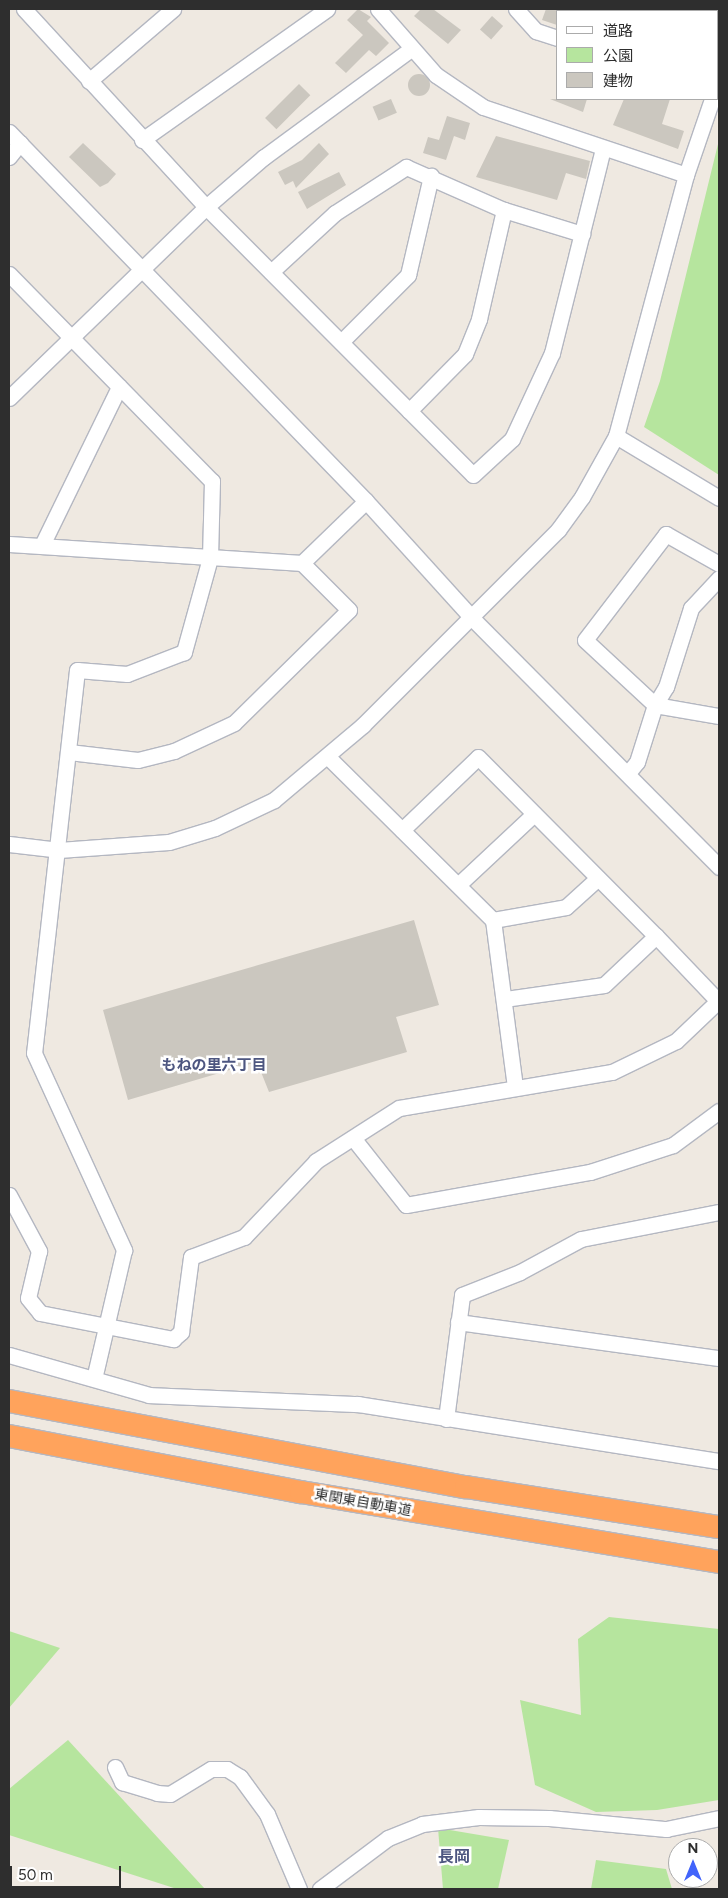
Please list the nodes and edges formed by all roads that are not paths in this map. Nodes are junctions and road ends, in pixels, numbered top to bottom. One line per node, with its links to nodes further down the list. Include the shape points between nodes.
1 (173, 9): 8 (street)
2 (327, 9): 11 (street)
3 (378, 9): 7 (street)
4 (516, 9): 6 (street, via 536,31)
5 (32, 11): 8 (street)
6 (556, 38)
7 (411, 49): 13 (street, via 436,75 483,107); 17 (street, via 264,157)
8 (89, 81): 11 (street)
9 (712, 100): 15 (street)
10 (9, 132): 12 (street)
11 (142, 140): 17 (street)
12 (20, 143): 14 (street); 20 (street)
13 (603, 149): 15 (street); 19 (street)
14 (9, 157)
15 (686, 175): 28 (street)
16 (431, 176): 18 (street); 21 (street, via 399,168 335,213); 24 (street, via 408,275)
17 (206, 207): 20 (street); 21 (street)
18 (504, 210): 19 (street); 27 (street, via 480,319 465,354)
19 (582, 234): 27 (street, via 552,353 508,443 473,475)
20 (141, 269): 23 (street); 30 (street)
21 (271, 272): 24 (street)
22 (9, 274): 23 (street)
23 (72, 339): 25 (street); 26 (street)
24 (341, 342): 27 (street)
25 (119, 387): 32 (street); 33 (street, via 212,481)
26 (9, 398)
27 (409, 410)
28 (616, 436): 29 (street); 37 (street, via 582,497 558,530)
29 (719, 498)
30 (366, 501): 34 (street); 37 (street)
31 (9, 544): 32 (street)
32 (42, 545): 33 (street)
33 (210, 558): 34 (street); 40 (street, via 184,652 127,674 77,670)
34 (302, 563): 40 (street, via 349,610 234,723 174,750 138,760)
35 (719, 564): 38 (street, via 666,534 584,640)
36 (719, 578): 38 (street, via 691,608 666,688)
37 (472, 618): 41 (street); 42 (street)
38 (655, 705): 39 (street); 42 (street, via 637,762)
39 (719, 716)
40 (69, 752): 46 (street)
41 (328, 757): 44 (street); 46 (street, via 274,800 215,828 169,842)
42 (628, 773): 47 (street)
43 (534, 814): 44 (street, via 478,757); 48 (street); 49 (street)
44 (402, 830): 49 (street)
45 (9, 844): 46 (street)
46 (59, 850): 60 (street, via 34,1053 124,1250)
47 (719, 867)
48 (598, 878): 50 (street, via 566,907); 51 (street)
49 (458, 885): 50 (street)
50 (493, 920): 52 (street)
51 (656, 936): 52 (street, via 604,985); 53 (street)
52 (504, 999): 54 (street)
53 (719, 1001): 54 (street, via 676,1042 612,1072)
54 (515, 1088): 56 (street, via 399,1108)
55 (719, 1111): 56 (street, via 672,1145 590,1172 406,1205)
56 (352, 1138): 60 (street, via 316,1161 244,1238 191,1257 181,1332 173,1339)
57 (9, 1195): 60 (street, via 39,1251 28,1298 40,1313)
58 (719, 1212): 59 (street, via 581,1239 520,1272 462,1295)
59 (458, 1322): 62 (street); 65 (street)
60 (104, 1326): 63 (street)
61 (9, 1355): 63 (street)
62 (719, 1358)
63 (94, 1379): 65 (street, via 149,1394 358,1404)
64 (9, 1401): 68 (highway, via 466,1487)
65 (446, 1419): 67 (street)
66 (9, 1436): 69 (highway, 東関東自動車道, via 301,1492)
67 (719, 1462)
68 (719, 1527)
69 (719, 1562)
70 (115, 1767): 72 (street, via 122,1782 157,1793 170,1794 211,1769 227,1769 240,1777 267,1814)
71 (719, 1818): 73 (street, via 666,1829 549,1818 479,1818 422,1824 388,1838)
72 (300, 1889)
73 (320, 1889)

